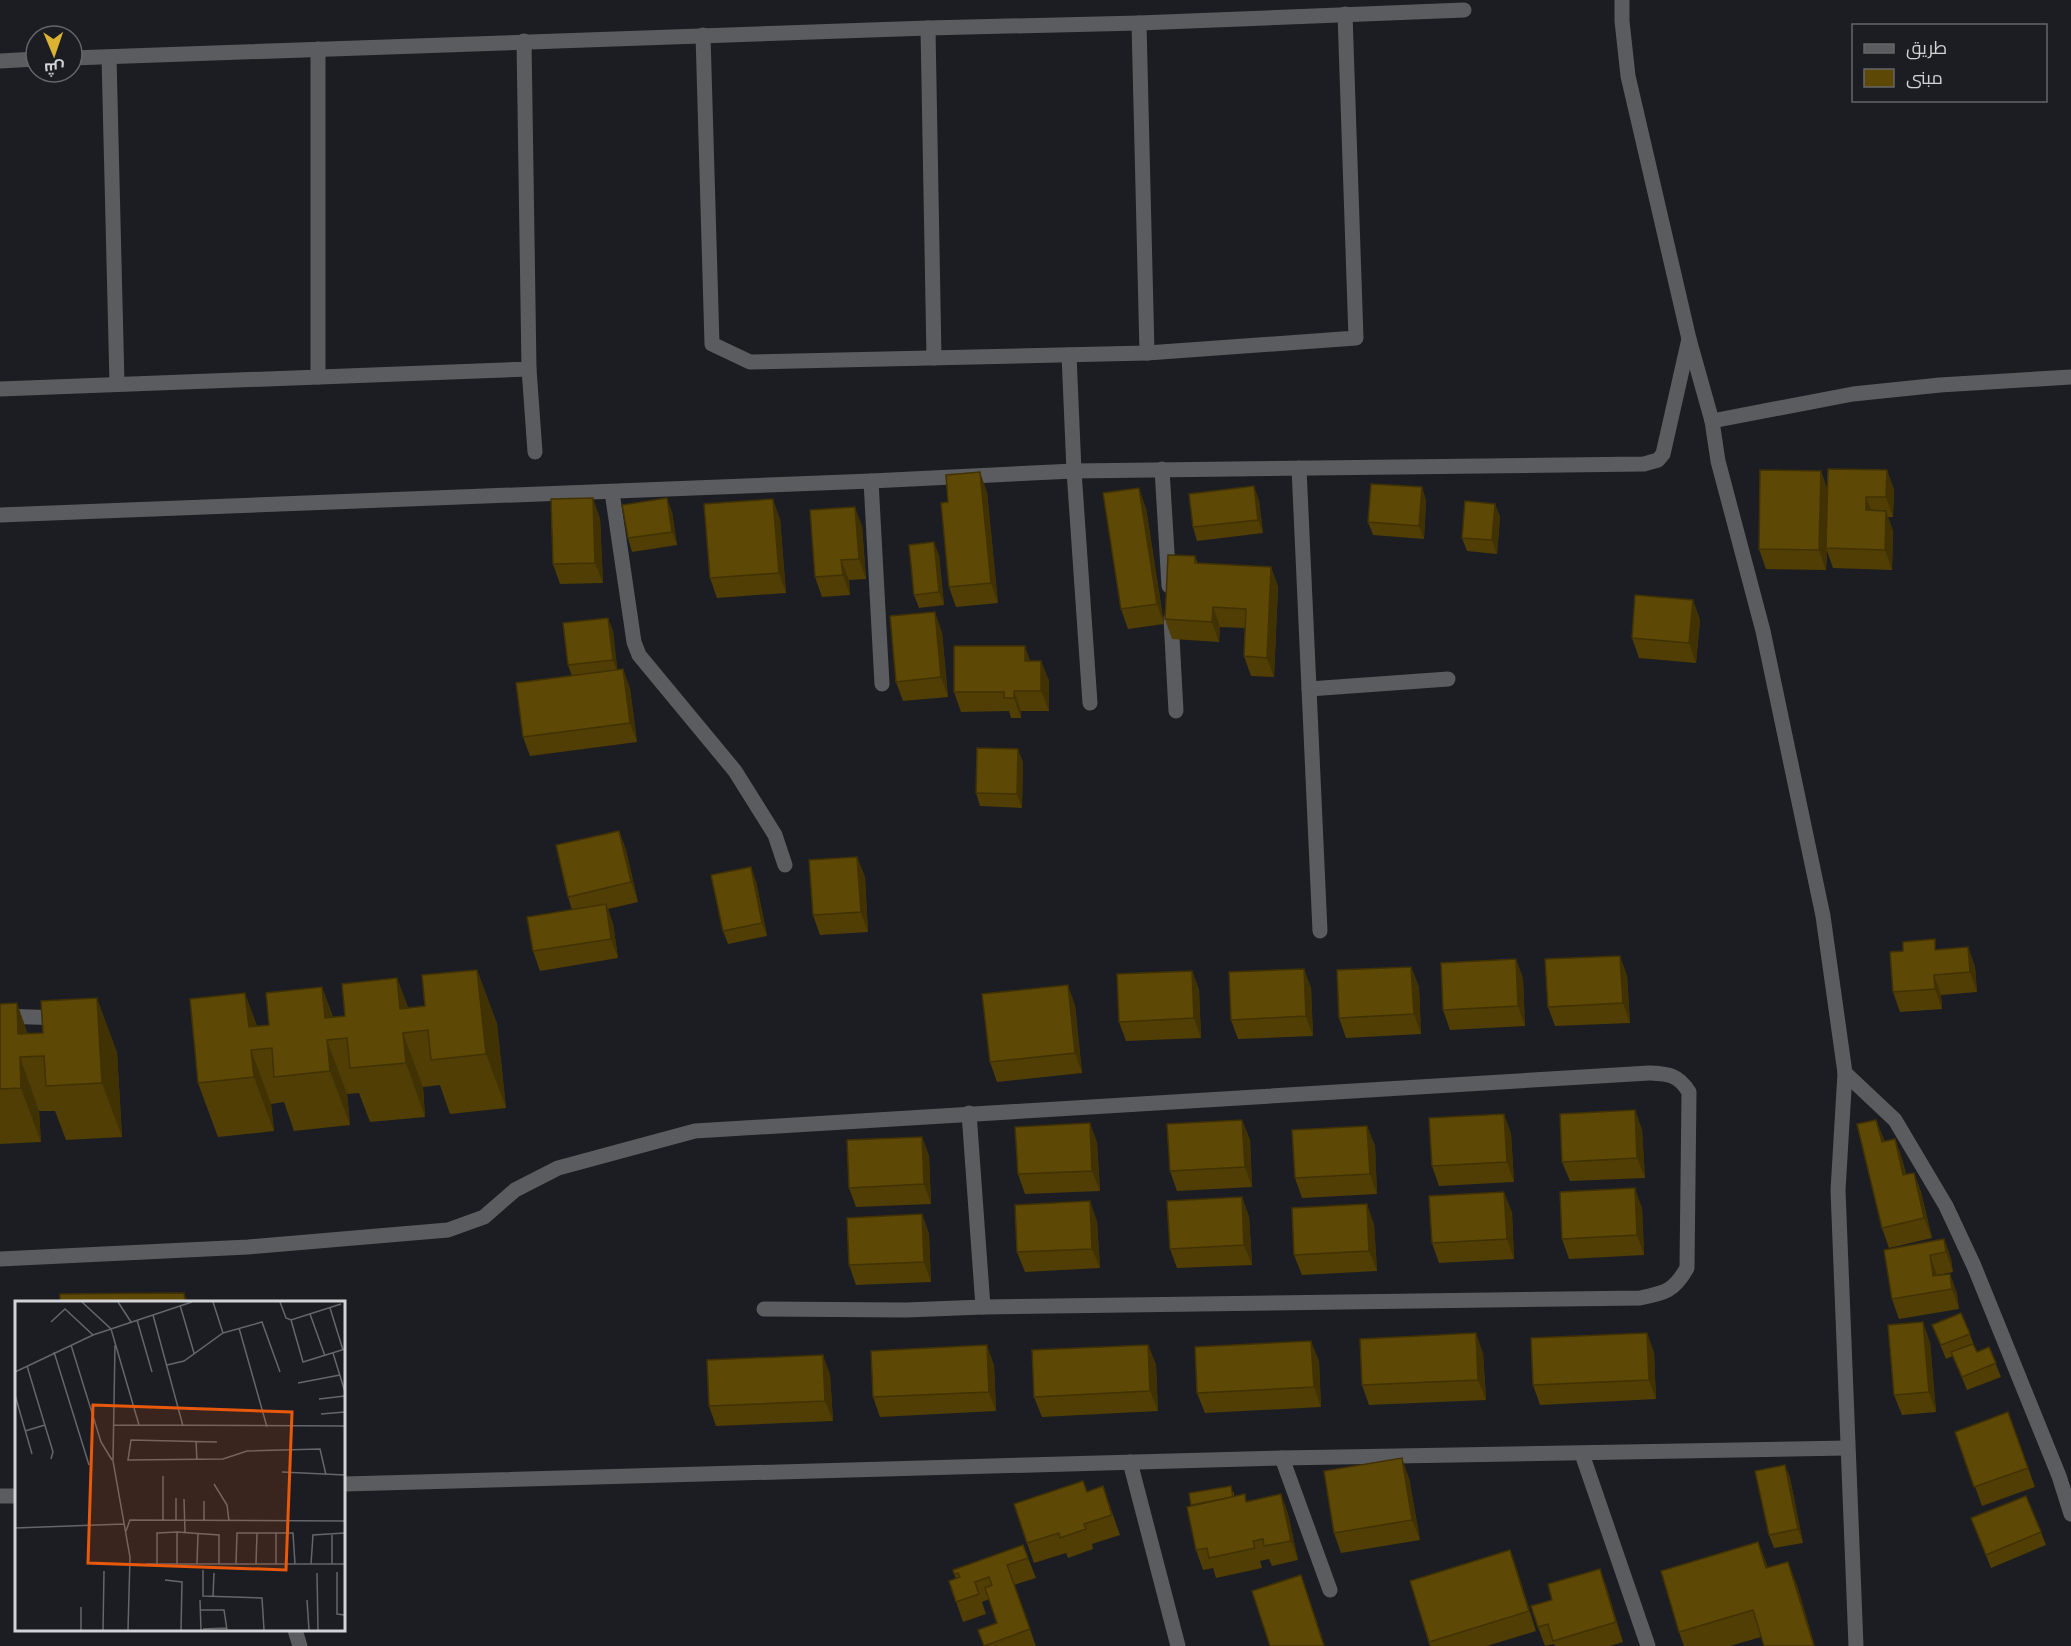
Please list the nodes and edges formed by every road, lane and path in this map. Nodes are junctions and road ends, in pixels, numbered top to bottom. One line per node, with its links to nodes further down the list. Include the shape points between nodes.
1 (1622, 0): 13 (street, via 1628,75)
2 (1464, 10): 3 (street)
3 (1345, 14): 4 (street); 14 (street, via 1356,338)
4 (1139, 24): 5 (street); 14 (street)
5 (928, 28): 6 (street); 16 (street)
6 (703, 35): 7 (street); 16 (street, via 712,344 750,362)
7 (524, 41): 8 (street); 17 (street)
8 (318, 49): 9 (street); 18 (street)
9 (109, 57): 10 (street); 20 (street)
10 (84, 58)
11 (24, 60): 12 (street)
12 (0, 61)
13 (1689, 339): 22 (street); 24 (street, via 1663,454 1652,463)
14 (1147, 353): 15 (street)
15 (1069, 355): 16 (street); 26 (street)
16 (934, 358)
17 (529, 369): 18 (street); 23 (street)
18 (318, 377): 20 (street)
19 (2071, 377): 22 (street, via 1853,394)
20 (117, 384): 21 (street)
21 (0, 389)
22 (1712, 421): 39 (street, via 1718,461 1763,631 1823,916)
23 (535, 452)
24 (1299, 468): 25 (street); 32 (street)
25 (1162, 469): 26 (street); 34 (street)
26 (1074, 471): 27 (street); 33 (street)
27 (871, 482): 28 (street); 31 (street)
28 (612, 492): 29 (street); 35 (street, via 639,655 735,771 775,835)
29 (0, 515)
30 (1448, 679): 32 (street)
31 (882, 684)
32 (1309, 689): 36 (street)
33 (1090, 703)
34 (1176, 711)
35 (786, 865)
36 (1320, 931)
37 (0, 1016): 38 (street)
38 (75, 1018)
39 (1845, 1073): 44 (street, via 1838,1190); 49 (street, via 1895,1120 1946,1206 1974,1266)
40 (969, 1113): 41 (street, via 694,1131 558,1168 515,1190 484,1217 448,1230 248,1247); 42 (street); 42 (street, via 1649,1073 1682,1080 1689,1092 1687,1268 1678,1284 1663,1294 1640,1298)
41 (0, 1259)
42 (983, 1307): 43 (street)
43 (764, 1309)
44 (1847, 1448): 45 (street); 55 (street)
45 (1582, 1454): 46 (street); 54 (street)
46 (1282, 1458): 47 (street); 50 (street)
47 (1130, 1462): 48 (street); 53 (street)
48 (345, 1484)
49 (2071, 1514)
50 (1330, 1590)
51 (296, 1631): 52 (street)
52 (300, 1646)
53 (1178, 1646)
54 (1648, 1646)
55 (1856, 1646)

